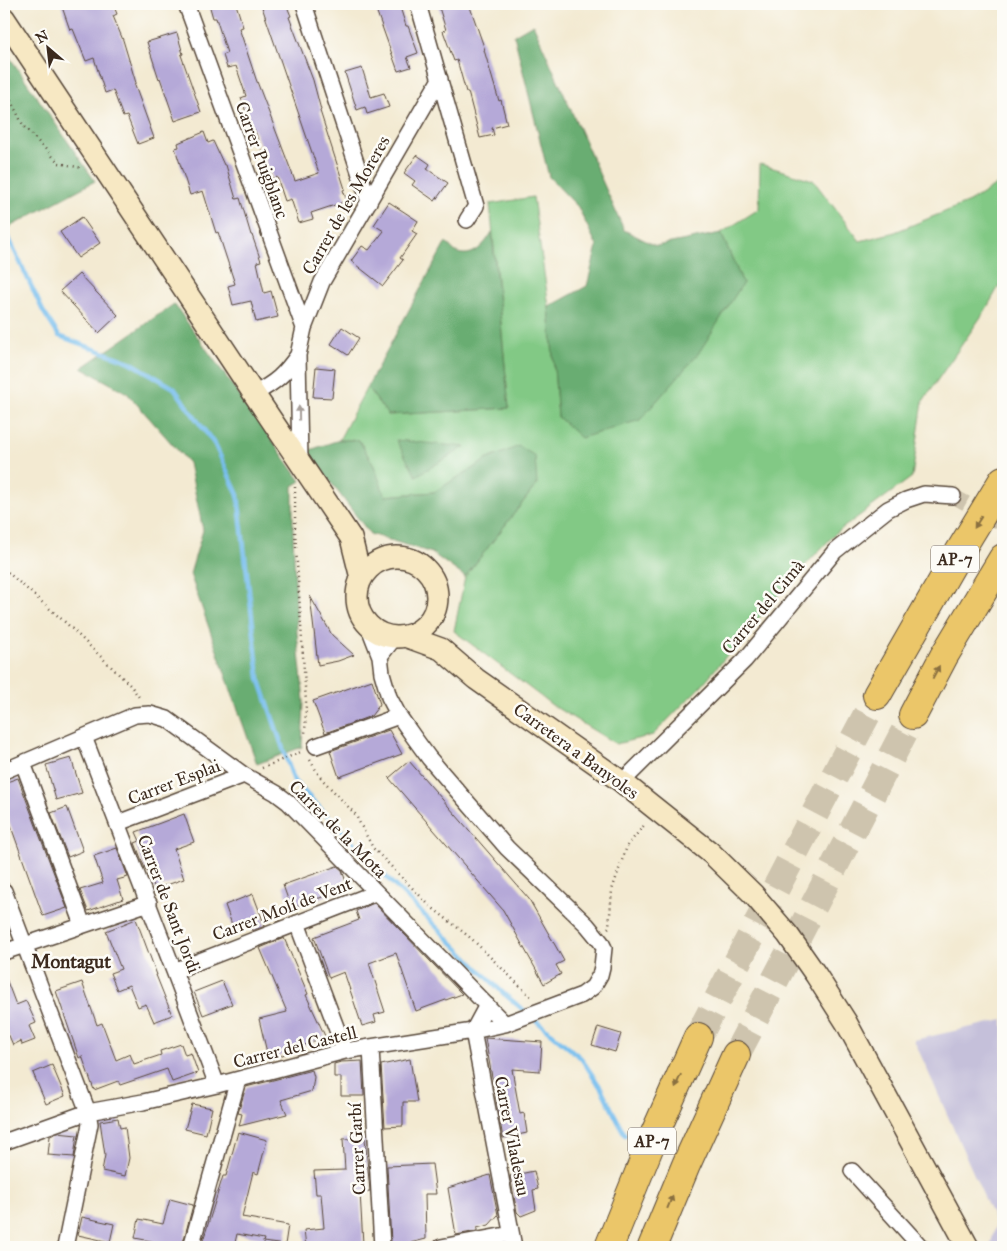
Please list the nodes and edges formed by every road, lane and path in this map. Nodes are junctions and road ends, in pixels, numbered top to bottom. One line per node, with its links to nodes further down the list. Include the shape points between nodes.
1 (186, 4): 10 (street, Carrer Puigblanc)
2 (304, 4): 8 (street)
3 (418, 4): 5 (street)
4 (4, 18): 12 (street)
5 (440, 79): 8 (street, Carrer de les Moreres); 9 (street, via 476,206)
6 (4, 87): 7 (path, via 24,127 45,149 59,163)
7 (84, 168)
8 (369, 202): 10 (street, Carrer de les Moreres, via 322,282)
9 (467, 220)
10 (304, 328): 11 (street, Carrer de les Moreres)
11 (298, 355): 12 (street, Carrer de les Moreres, via 274,383); 13 (street, Carrer de les Moreres, one-way to 11)
12 (254, 394): 13 (street)
13 (297, 471): 16 (street); 33 (path, via 295,532)
14 (1003, 480): 28 (highway, AP-7, one-way to 28)
15 (953, 496): 38 (street, Carrer del Cimà, via 924,494 906,500 888,509 835,551 745,660)
16 (351, 538): 17 (street); 21 (street)
17 (392, 557): 21 (street, via 371,566); 22 (street, via 412,560 428,572 436,591)
18 (1003, 558): 24 (highway, AP-7)
19 (1003, 564): 24 (highway)
20 (4, 569): 29 (path, via 132,686)
21 (362, 578): 23 (street, via 357,605)
22 (434, 611): 25 (street, via 421,629); 26 (street)
23 (368, 625): 25 (street, via 383,634); 27 (street)
24 (961, 628): 30 (highway, AP-7, one-way to 24)
25 (400, 636): 26 (street, Carretera a Banyoles); 27 (street)
26 (441, 649): 38 (street, Carretera a Banyoles, via 476,679)
27 (380, 656): 31 (street, via 389,697)
28 (878, 695)
29 (150, 714): 32 (street, via 135,715); 37 (street, Carrer de la Mota, via 167,719)
30 (913, 715)
31 (399, 716): 33 (street); 46 (street, via 429,758 507,848)
32 (84, 737): 34 (street); 40 (street, Carrer de Sant Jordi)
33 (308, 749): 35 (path); 51 (path, via 320,777 355,814 373,848 430,906 472,939)
34 (23, 763): 36 (street); 45 (street)
35 (260, 769)
36 (4, 771)
37 (244, 775): 40 (street, Carrer Esplai); 42 (street, Carrer de la Mota, via 288,802)
38 (622, 782): 71 (street, Carretera a Banyoles, via 711,854 753,894 788,935 846,1022)
39 (650, 818): 46 (path, via 627,846 612,890 610,927)
40 (118, 824): 43 (street, Carrer de Sant Jordi)
41 (4, 891): 47 (street)
42 (375, 893): 44 (street, Carrer Molí de Vent); 50 (street, Carrer de la Mota)
43 (148, 903): 45 (street); 49 (street, Carrer de Sant Jordi)
44 (297, 923): 49 (street, Carrer Molí de Vent); 56 (street)
45 (83, 925): 47 (street)
46 (596, 934): 51 (street, Carrer del Castell, via 604,948 604,957 600,975 593,986 582,995)
47 (24, 945): 48 (street); 60 (street)
48 (4, 952)
49 (174, 971): 59 (street, Carrer de Sant Jordi)
50 (487, 1006): 52 (street, Carrer de la Mota); 53 (street)
51 (537, 1008): 52 (street, Carrer del Castell)
52 (512, 1021): 53 (street, Carrer del Castell)
53 (473, 1031): 55 (street, Carrer del Castell); 63 (street, Carrer Viladesau)
54 (698, 1036): 68 (highway, AP-7, one-way to 68)
55 (371, 1048): 56 (street, Carrer del Castell); 66 (street, Carrer Garbí)
56 (345, 1051): 58 (street, Carrer del Castell)
57 (736, 1055): 69 (highway, AP-7, one-way to 57)
58 (238, 1080): 59 (street, Carrer del Castell); 65 (street)
59 (217, 1085): 60 (street, Carrer del Castell)
60 (88, 1112): 61 (street, Carrer del Castell); 64 (street, via 90,1124)
61 (4, 1142)
62 (852, 1170): 70 (street)
63 (513, 1240): 67 (street)
64 (65, 1247)
65 (191, 1247)
66 (382, 1247)
67 (441, 1247)
68 (608, 1247)
69 (652, 1247)
70 (921, 1247)
71 (968, 1247)

